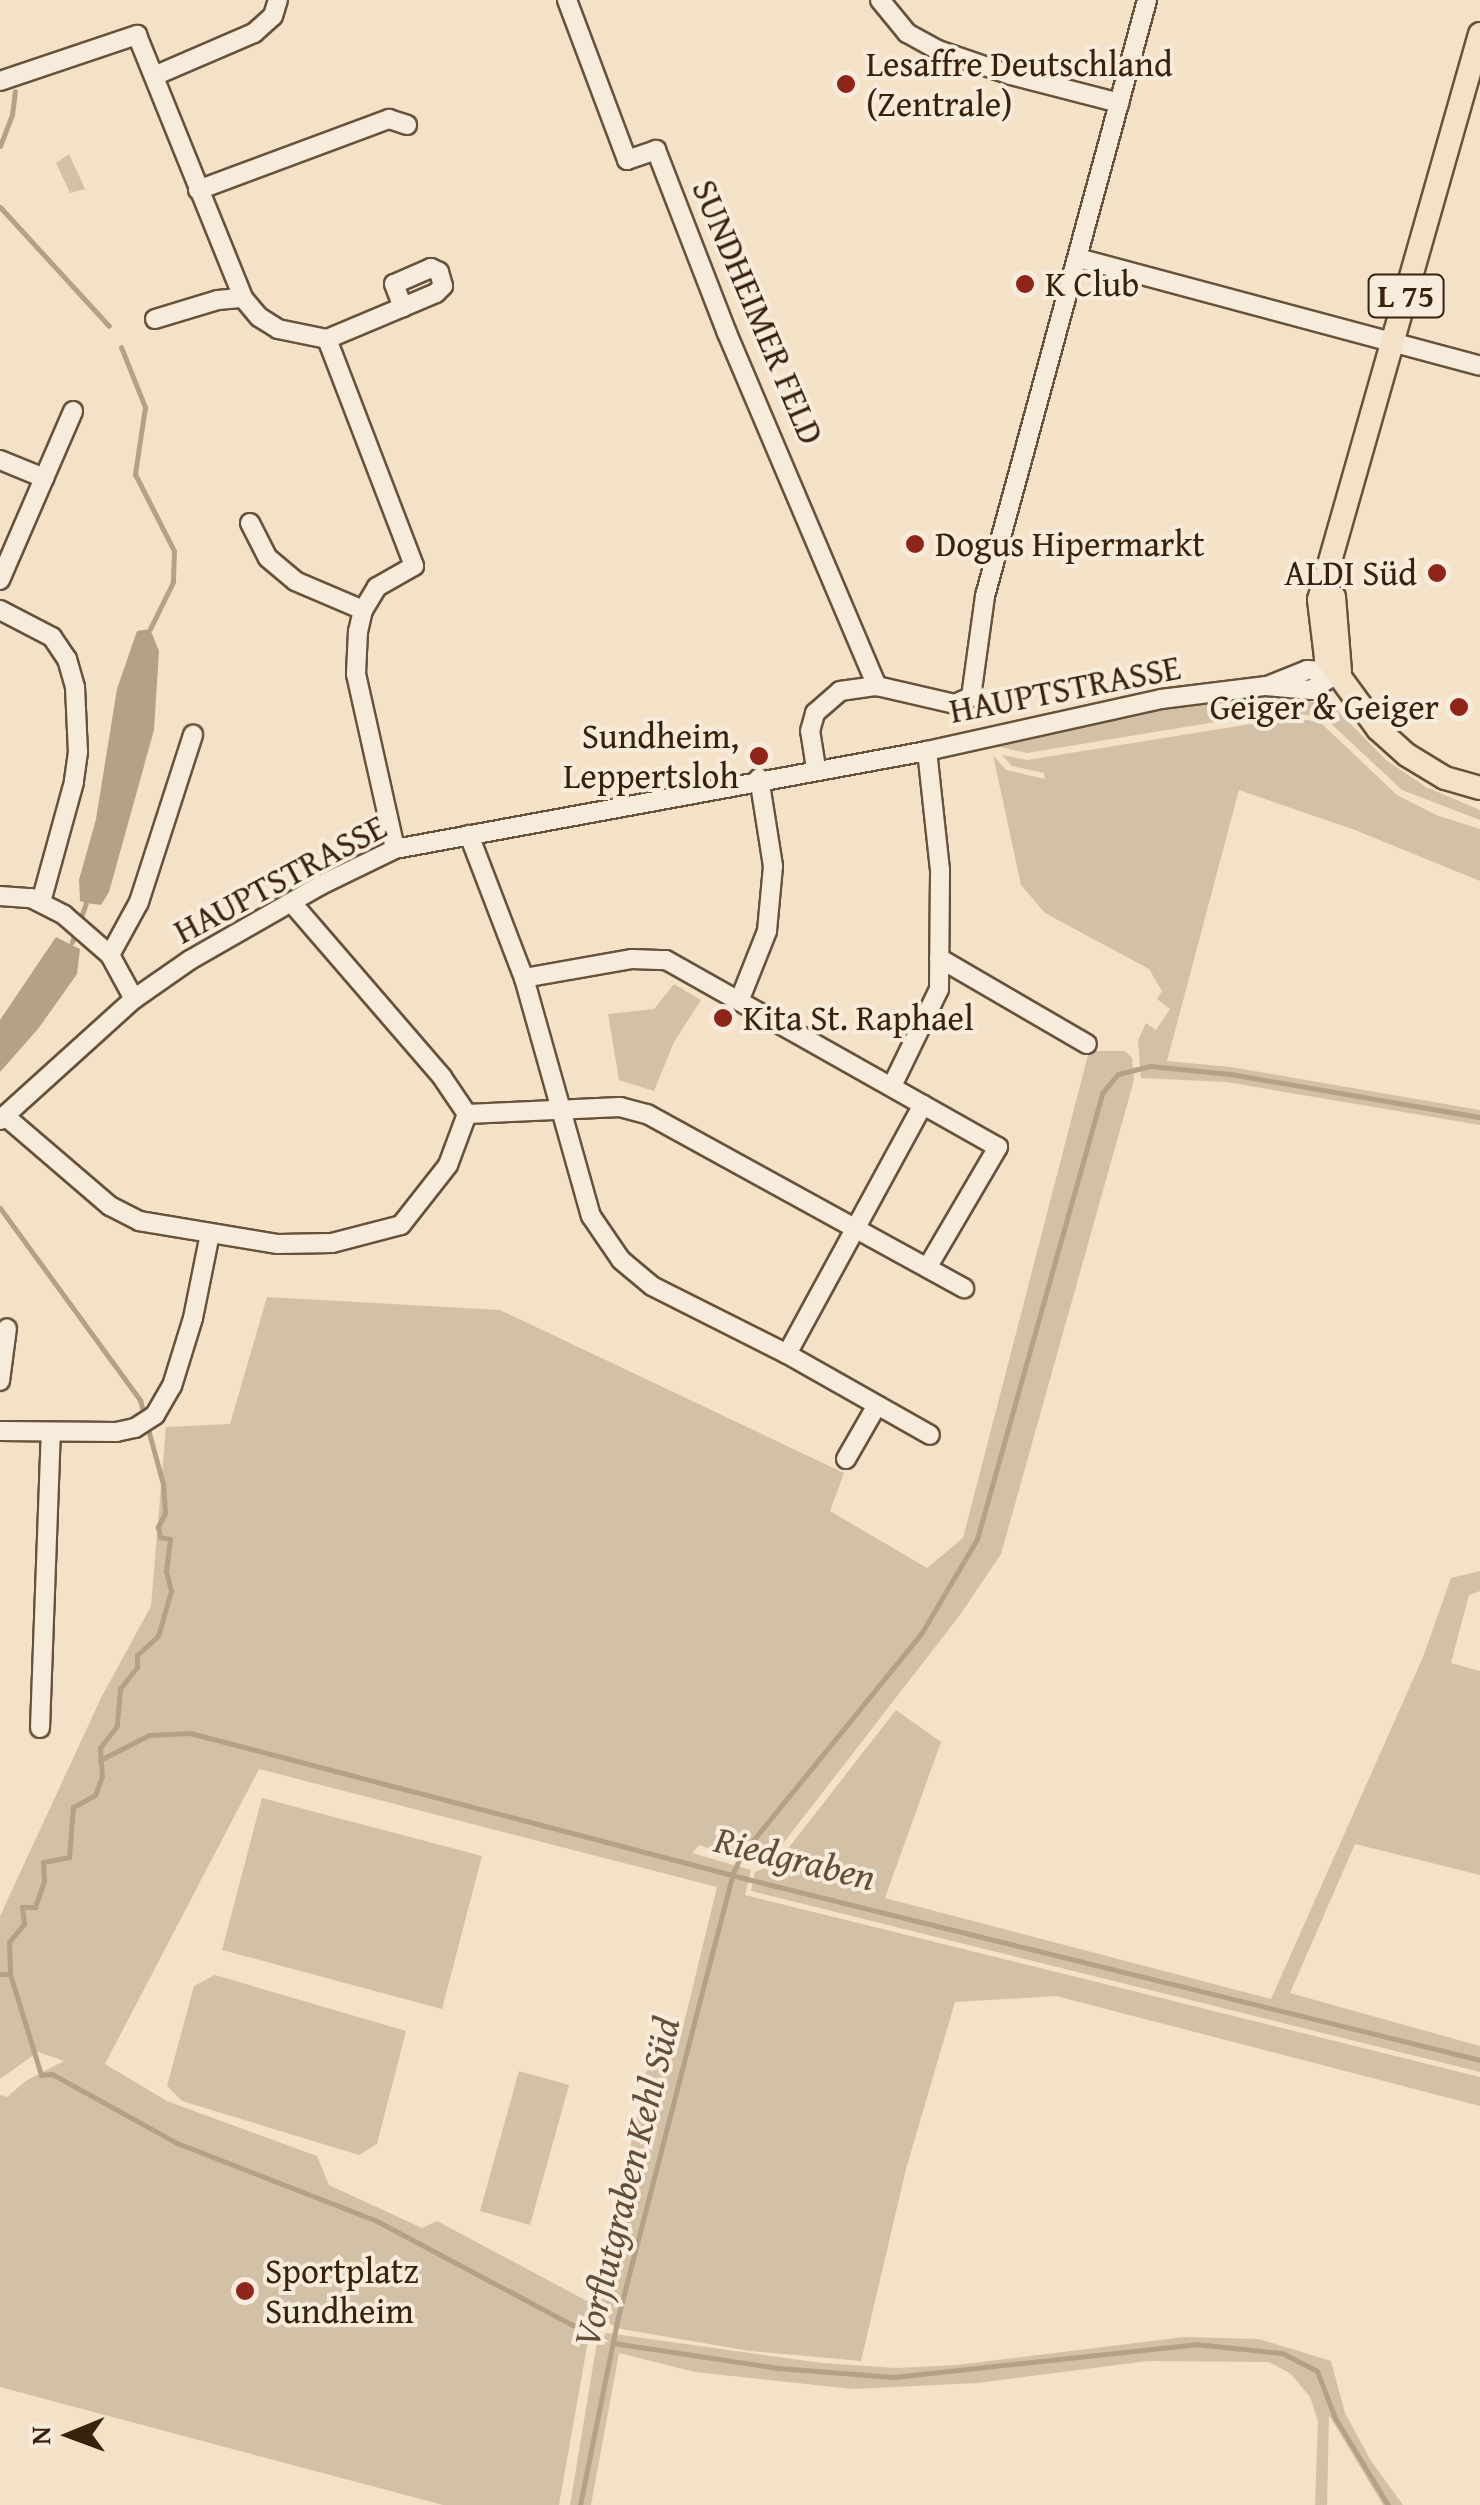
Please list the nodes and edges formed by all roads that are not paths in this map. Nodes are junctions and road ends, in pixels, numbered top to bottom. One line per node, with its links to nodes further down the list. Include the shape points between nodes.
1 (278, 0): 6 (street, via 273,16 254,33)
2 (567, 0): 26 (street, SUNDHEIMER FELD, via 627,160 656,150)
3 (880, 0): 8 (street, via 907,33 938,50)
4 (1147, 0): 8 (street)
5 (1480, 34): 16 (main road, L 75)
6 (154, 76): 7 (street, via 137,36); 10 (street)
7 (0, 81)
8 (1119, 104): 11 (street)
9 (407, 125): 10 (street, via 389,119)
10 (198, 190): 12 (street)
11 (1078, 258): 16 (street); 26 (street, via 985,596 971,697 954,704)
12 (243, 298): 14 (street); 15 (street, via 278,329)
13 (403, 308): 15 (street)
14 (155, 320)
15 (327, 339): 24 (street, via 414,566 377,587)
16 (1393, 343): 17 (street); 25 (main road, L 75, via 1333,558)
17 (1480, 366)
18 (74, 410): 20 (street)
19 (0, 460): 20 (street)
20 (44, 478): 22 (street)
21 (250, 523): 24 (street, via 268,558 295,581)
22 (0, 580)
23 (0, 610): 35 (street, via 52,637 75,687 74,782)
24 (363, 610): 33 (street, via 356,674)
25 (1340, 672): 28 (street, HAUPTSTRASSE, via 1311,690 1266,686 1161,699); 31 (main road, L 75, via 1378,730 1406,755 1445,778)
26 (877, 686): 29 (street, via 840,691 816,713 810,731)
27 (193, 735): 37 (street, via 139,902)
28 (927, 751): 29 (street, HAUPTSTRASSE); 38 (street, via 940,870)
29 (816, 768): 30 (street, HAUPTSTRASSE)
30 (759, 778): 32 (street, HAUPTSTRASSE); 41 (street, via 773,866 767,932)
31 (1480, 788)
32 (469, 835): 33 (street, HAUPTSTRASSE); 39 (street)
33 (395, 849): 36 (street, HAUPTSTRASSE)
34 (0, 896): 35 (street)
35 (41, 902): 37 (street)
36 (292, 902): 40 (street, HAUPTSTRASSE); 46 (street)
37 (110, 955): 40 (street)
38 (940, 958): 42 (street); 43 (street, via 939,989)
39 (524, 978): 41 (street, via 632,959 666,960); 45 (street)
40 (134, 999): 47 (street, HAUPTSTRASSE)
41 (740, 999): 43 (street)
42 (1087, 1044)
43 (892, 1086): 44 (street)
44 (923, 1105): 48 (street); 50 (street, via 998,1147)
45 (564, 1110): 46 (street); 48 (street, via 620,1107 647,1114); 53 (street, via 591,1216 621,1260 652,1286)
46 (468, 1114): 49 (street, via 448,1165 401,1226 332,1243)
47 (3, 1118): 49 (street, via 110,1206 139,1221)
48 (854, 1230): 50 (street); 53 (street)
49 (210, 1234): 57 (street, via 177,1369 154,1415 135,1428)
50 (928, 1268): 51 (street)
51 (964, 1288)
52 (7, 1328): 54 (street)
53 (787, 1354): 55 (street)
54 (0, 1380)
55 (878, 1405): 58 (street); 59 (street)
56 (0, 1431): 57 (street)
57 (51, 1434): 60 (street)
58 (930, 1435)
59 (846, 1458)
60 (40, 1728)

